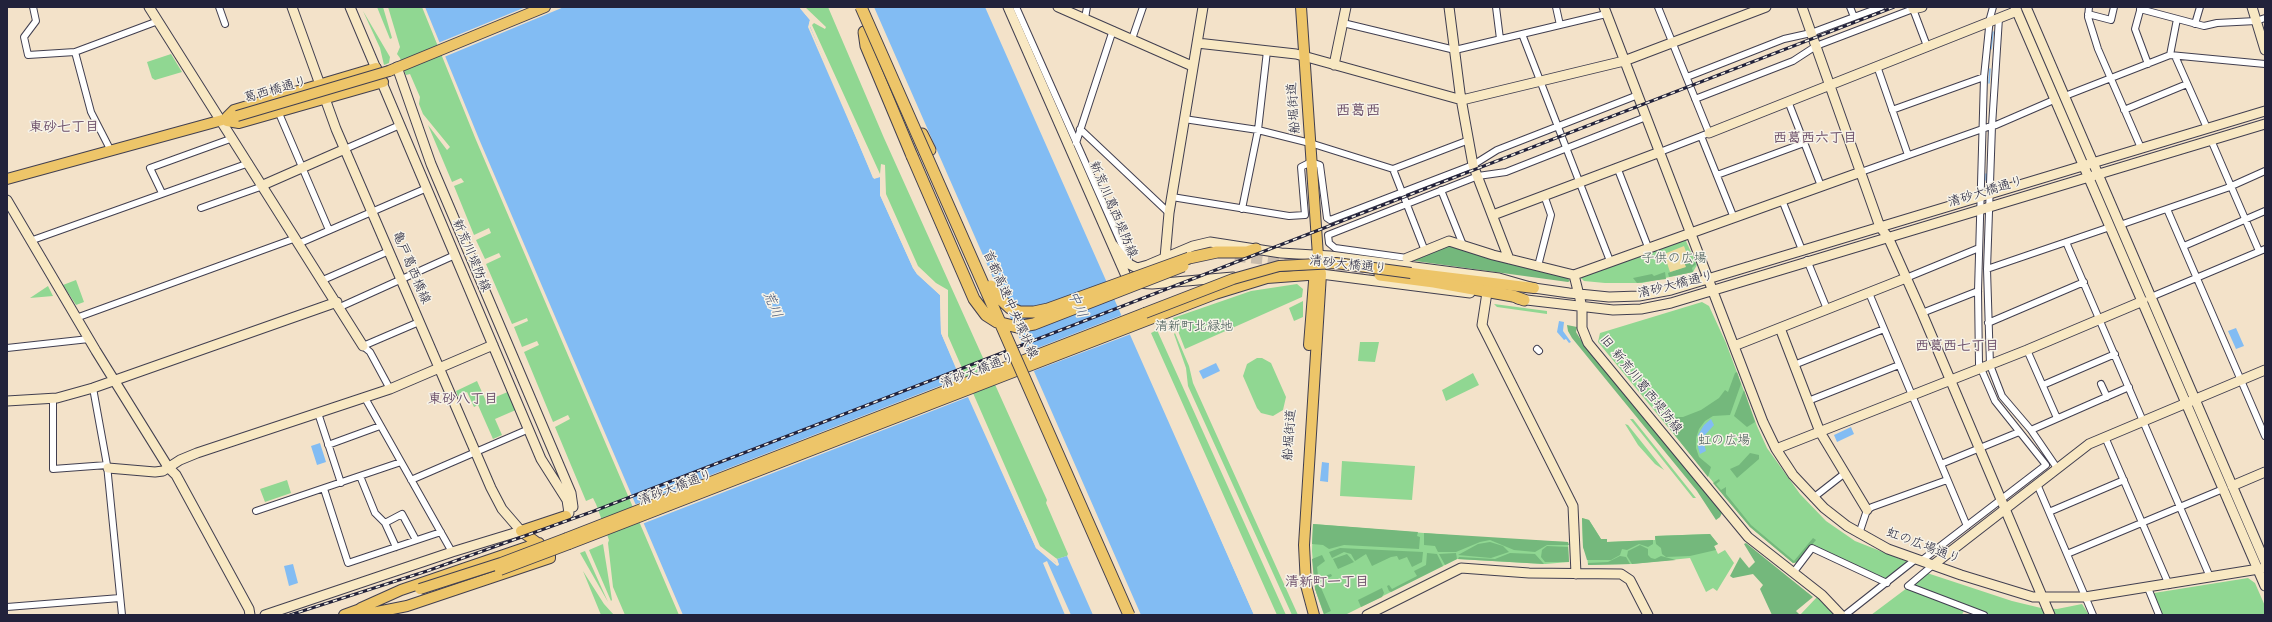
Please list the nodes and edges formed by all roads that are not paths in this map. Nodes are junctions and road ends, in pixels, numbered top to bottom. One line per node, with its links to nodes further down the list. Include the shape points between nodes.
1 (33, 7): 61 (street, via 36,21 24,37 28,55)
2 (150, 7): 41 (street)
3 (219, 7): 43 (street)
4 (292, 7): 77 (street, 亀戸葛西橋線)
5 (350, 7): 70 (street, 新荒川堤防線)
6 (545, 7): 71 (main road, 葛西橋通り)
7 (854, 7): 48 (highway, 首都高速中央環状線)
8 (861, 7): 53 (highway, 首都高速中央環状線, bridge)
9 (1008, 7): 164 (street, 新荒川葛西堤防線)
10 (1016, 7): 105 (street)
11 (1058, 7): 37 (street)
12 (1087, 7): 37 (street)
13 (1143, 7): 51 (street)
14 (1202, 7): 54 (street)
15 (1301, 7): 63 (main road, 船堀街道)
16 (1346, 7): 44 (street)
17 (1449, 7): 58 (street)
18 (1496, 7): 52 (street)
19 (1556, 7): 46 (street)
20 (1658, 7): 55 (street)
21 (1802, 7): 49 (street)
22 (1850, 7): 36 (street)
23 (1881, 7): 36 (street)
24 (1993, 7): 42 (street)
25 (2026, 7): 81 (street)
26 (2089, 7): 35 (street)
27 (2114, 7): 35 (street, via 2111,20)
28 (2200, 7): 45 (street)
29 (2252, 7): 40 (street)
30 (1760, 8): 55 (street)
31 (1916, 8): 56 (street); 57 (street)
32 (2140, 8): 39 (street); 65 (street, via 2135,29)
33 (2016, 9): 38 (street); 81 (street)
34 (1605, 11): 46 (street); 64 (street, 虹の広場通り)
35 (2088, 14): 74 (street, via 2098,49)
36 (1854, 17): 49 (street)
37 (1085, 18): 47 (street)
38 (1999, 18): 42 (street); 96 (street)
39 (2177, 19): 45 (street); 62 (street)
40 (2261, 19): 45 (street, via 2204,26); 59 (street)
41 (158, 21): 61 (street); 92 (street)
42 (1990, 22): 57 (street); 73 (street)
43 (225, 24)
44 (1342, 24): 58 (street); 67 (street)
45 (2195, 24)
46 (1560, 25): 50 (street)
47 (1113, 30): 51 (street); 99 (street)
48 (864, 32): 182 (highway, bridge, via 866,46 974,299 991,319 1010,326 1024,327); 313 (highway, 首都高速中央環状線, bridge)
49 (1811, 33): 56 (street); 72 (street, via 1784,39)
50 (1522, 34): 52 (street); 76 (street)
51 (1132, 39): 68 (street)
52 (1500, 39): 58 (street)
53 (875, 43): 182 (highway, bridge, via 885,56 930,150 990,285 1006,305 1020,312 1040,311); 314 (highway, 首都高速中央環状線, bridge, via 987,289)
54 (1197, 43): 60 (street); 68 (street)
55 (1673, 43): 64 (street); 72 (street)
56 (1816, 46): 79 (street); 83 (street, via 1793,61)
57 (1927, 46): 69 (street)
58 (1455, 50): 84 (street)
59 (2265, 50)
60 (1267, 51): 63 (street); 100 (street)
61 (75, 52): 111 (street, via 91,112)
62 (2172, 56): 65 (street); 66 (street); 78 (street)
63 (1305, 57): 67 (street); 106 (main road, 船堀街道)
64 (1624, 61): 76 (street); 80 (street, 虹の広場通り)
65 (2148, 64): 74 (street)
66 (2265, 64)
67 (1334, 65): 84 (street)
68 (1192, 66): 91 (street)
69 (1877, 66): 79 (street); 86 (street)
70 (376, 68): 75 (street, 新荒川堤防線); 77 (main road)
71 (396, 68): 92 (main road, 葛西橋通り, bridge); 278 (street, 新荒川堤防線, via 435,175 571,494 573,507)
72 (1687, 77): 83 (street)
73 (1984, 77): 86 (street); 97 (street)
74 (2111, 78): 81 (street); 87 (street)
75 (383, 82): 82 (main road); 94 (street, 新荒川堤防線)
76 (1541, 82): 84 (street); 95 (street)
77 (319, 84): 82 (street, 亀戸葛西橋線); 92 (main road, via 234,110)
78 (2187, 84): 87 (street); 98 (street)
79 (1830, 85): 85 (street); 123 (street)
80 (1638, 95): 90 (street, 虹の広場通り); 95 (street)
81 (2060, 98): 96 (street); 115 (street); 118 (street)
82 (324, 99): 88 (main road); 110 (street, 亀戸葛西橋線)
83 (1695, 99): 101 (street)
84 (1462, 100): 103 (street)
85 (1788, 101): 101 (street); 107 (street)
86 (1892, 110): 113 (street)
87 (2124, 110): 109 (street)
88 (278, 111): 92 (main road, via 239,123); 120 (street)
89 (2265, 111): 98 (street, 清砂大橋通り)
90 (1646, 117): 108 (street); 112 (street, 虹の広場通り)
91 (1184, 119): 100 (street); 140 (street)
92 (222, 121): 102 (street); 111 (main road, 葛西橋通り)
93 (2265, 124): 104 (street, 清砂大橋通り)
94 (400, 125): 110 (street); 133 (street, 新荒川堤防線)
95 (1558, 126): 108 (street); 117 (street, via 1497,150)
96 (1992, 126): 97 (street); 137 (street)
97 (1983, 128): 113 (street); 139 (street)
98 (2207, 128): 109 (street, 清砂大橋通り)
99 (1080, 129): 105 (street); 151 (street)
100 (1258, 130): 106 (street); 147 (street)
101 (1705, 134): 112 (street); 125 (street)
102 (233, 138): 116 (street); 135 (street, via 150,168)
103 (1469, 140): 117 (street); 121 (street)
104 (2211, 140): 124 (street, 清砂大橋通り); 132 (street)
105 (1076, 143): 183 (street)
106 (1310, 143): 114 (main road, 船堀街道); 121 (street)
107 (1804, 143): 125 (street); 131 (street)
108 (1567, 148): 126 (street, via 1506,172); 129 (street)
109 (2141, 148): 115 (street, 清砂大橋通り)
110 (345, 149): 120 (street); 150 (street, 亀戸葛西橋線)
111 (111, 151): 128 (main road, 葛西橋通り)
112 (1660, 152): 119 (street); 159 (street, 虹の広場通り)
113 (1908, 155): 123 (street)
114 (1312, 162): 136 (street, via 1320,166 1327,218 1330,220); 147 (street, via 1301,167 1305,215 1289,216); 176 (main road, 船堀街道)
115 (2093, 162): 118 (street, 清砂大橋通り); 124 (street)
116 (249, 163): 130 (street); 135 (street)
117 (1473, 165): 126 (street); 136 (street)
118 (2084, 165): 127 (street); 137 (street, 清砂大橋通り)
119 (1617, 167): 129 (street); 167 (street)
120 (303, 168): 130 (street); 158 (street)
121 (1393, 169): 136 (street)
122 (2265, 171): 132 (street)
123 (1861, 172): 131 (street); 156 (street)
124 (2098, 174): 127 (street, 清砂大橋通り); 155 (street)
125 (1717, 175): 153 (street)
126 (1478, 176): 134 (street); 152 (street)
127 (2089, 176): 144 (street, 清砂大橋通り); 157 (street)
128 (7, 179)
129 (1579, 181): 138 (street); 181 (street)
130 (263, 186): 145 (street); 161 (street)
131 (1821, 186): 142 (street)
132 (2230, 186): 146 (street); 154 (street)
133 (427, 188): 150 (street); 174 (street, 新荒川堤防線)
134 (1441, 190): 143 (street); 165 (street)
135 (162, 193): 162 (street)
136 (1402, 193): 143 (street)
137 (1990, 193): 139 (street, 清砂大橋通り); 144 (street)
138 (1544, 195): 152 (street); 184 (street, via 1551,214)
139 (1980, 196): 148 (street); 156 (street, 清砂大橋通り)
140 (1172, 197): 147 (street); 151 (street)
141 (7, 200): 162 (street)
142 (1782, 200): 153 (street); 170 (street)
143 (1406, 203): 172 (street); 178 (street, via 1328,237 1334,248)
144 (1989, 206): 148 (street, 清砂大橋通り); 185 (street)
145 (201, 208)
146 (2167, 208): 155 (street); 166 (street)
147 (1242, 209)
148 (1980, 209): 160 (street, 清砂大橋通り); 169 (street)
149 (2265, 211): 154 (street)
150 (372, 212): 158 (street); 173 (street, 亀戸葛西橋線)
151 (1170, 213): 177 (street)
152 (1493, 215): 179 (street)
153 (1734, 218): 159 (street)
154 (2245, 219): 166 (street); 171 (street)
155 (2120, 225): 203 (street)
156 (1880, 227): 160 (street); 170 (street, 清砂大橋通り)
157 (2110, 227): 163 (street); 203 (street)
158 (329, 230): 161 (street)
159 (1691, 232): 167 (street); 190 (street, 虹の広場通り)
160 (1888, 237): 180 (street, 清砂大橋通り); 191 (street)
161 (298, 240): 194 (street); 209 (street)
162 (30, 241): 209 (street)
163 (2066, 242): 185 (street); 196 (street)
164 (1113, 245): 183 (street, via 1121,257); 195 (street, 新荒川葛西堤防線, via 1124,272)
165 (1463, 245): 172 (street, via 1449,241); 179 (street)
166 (2184, 246): 192 (street)
167 (1648, 247): 181 (street)
168 (1256, 248): 176 (street, 清砂大橋通り); 177 (street, 清砂大橋通り, via 1210,242); 182 (highway, via 1247,252 1217,252)
169 (1979, 248): 191 (street); 200 (street)
170 (1802, 250): 190 (street, 清砂大橋通り)
171 (2262, 250): 192 (street)
172 (1425, 251): 178 (street)
173 (389, 252): 193 (street, 亀戸葛西橋線); 194 (street)
174 (455, 255): 193 (street); 216 (street, 新荒川堤防線)
175 (1235, 256): 182 (highway)
176 (1318, 256): 186 (main road, 船堀街道); 198 (street, 清砂大橋通り, via 1499,278)
177 (1165, 258): 183 (street, 清砂大橋通り, via 1148,265)
178 (1407, 258)
179 (1509, 259): 184 (street)
180 (1807, 260): 199 (street, 清砂大橋通り); 207 (street)
181 (1610, 261): 188 (street)
182 (1186, 262)
183 (1132, 266): 195 (street)
184 (1538, 266): 188 (street)
185 (1987, 269): 212 (street)
186 (1317, 274): 189 (main road, 清砂大橋通り); 197 (street, 清砂大橋通り); 315 (main road, 船堀街道, via 1297,544 1300,587); 316 (main road, 船堀街道, via 1304,545 1306,585)
187 (1380, 275): 197 (highway)
188 (1574, 275): 202 (street, 旧 新荒川葛西堤防線)
189 (1284, 276): 195 (street, via 1274,273 1152,284); 301 (main road, 清砂大橋通り, bridge, via 1233,287 503,569)
190 (1709, 278): 199 (street, 虹の広場通り); 202 (street, 清砂大橋通り, via 1639,296)
191 (1906, 278): 201 (street); 208 (street)
192 (2197, 278): 203 (street); 228 (street)
193 (401, 279): 205 (street); 211 (street, 亀戸葛西橋線)
194 (323, 280): 205 (street)
195 (1131, 281)
196 (2084, 282): 210 (street); 212 (street)
197 (1485, 288): 198 (main road); 204 (highway); 295 (street, via 1482,327 1573,506); 301 (main road, 清砂大橋通り, bridge, via 1411,273 1324,263 1279,266 1245,275)
198 (1534, 288): 202 (street, 清砂大橋通り)
199 (1713, 290): 206 (street, 清砂大橋通り, via 1641,309); 218 (street, 虹の広場通り)
200 (1978, 290): 208 (street); 224 (street)
201 (1869, 292): 207 (street); 214 (street)
202 (1579, 294): 206 (street, 旧 新荒川葛西堤防線)
203 (2147, 299): 210 (street); 241 (street)
204 (1524, 300): 206 (street, 清砂大橋通り)
205 (338, 304): 217 (street); 229 (street)
206 (1582, 307): 294 (street, 旧 新荒川葛西堤防線, via 1582,328 1588,342 1748,537)
207 (1827, 309): 213 (street)
208 (1922, 313): 227 (street)
209 (76, 318): 215 (street)
210 (2100, 319): 220 (street); 221 (street)
211 (419, 322): 217 (street); 225 (street, 亀戸葛西橋線)
212 (1988, 323): 224 (street)
213 (1780, 328): 218 (street); 222 (street)
214 (1884, 329): 222 (street); 223 (street)
215 (89, 339): 219 (street); 229 (street)
216 (493, 345): 225 (street); 247 (street, 新荒川堤防線)
217 (363, 346): 234 (street, via 370,352)
218 (1734, 346): 255 (street, 虹の広場通り)
219 (7, 348)
220 (2027, 350): 224 (street); 231 (street)
221 (2114, 354): 231 (street); 232 (street)
222 (1794, 365): 240 (street)
223 (1899, 365): 235 (street); 240 (street)
224 (1985, 366): 227 (street); 248 (street, via 2002,396); 250 (street, via 1995,401)
225 (440, 368): 234 (street); 256 (street, 亀戸葛西橋線)
226 (2265, 370): 228 (street)
227 (1950, 380): 235 (street); 254 (street)
228 (2241, 380): 241 (street); 246 (street)
229 (116, 381): 233 (street); 260 (street)
230 (2101, 384): 236 (street)
231 (2043, 385): 243 (street)
232 (2129, 387): 236 (street); 244 (street)
233 (93, 388): 237 (street); 259 (street)
234 (390, 389): 238 (street)
235 (1912, 395): 249 (street); 258 (street)
236 (2107, 397): 243 (street)
237 (53, 398): 239 (street); 259 (street, via 53,469)
238 (364, 398): 242 (street); 245 (street)
239 (7, 401)
240 (1808, 401): 249 (street)
241 (2191, 401): 244 (street); 270 (street)
242 (318, 413): 253 (street); 260 (street, via 197,453)
243 (2057, 418): 248 (street)
244 (2144, 421): 252 (street); 274 (street)
245 (380, 426): 253 (street); 257 (street)
246 (2263, 426): 251 (street)
247 (529, 429): 256 (street); 278 (street, 新荒川堤防線, via 541,459 567,500)
248 (2031, 430): 261 (street)
249 (1820, 432): 255 (street); 263 (street)
250 (2019, 432): 254 (street); 273 (street, via 2046,465)
251 (2265, 436)
252 (2105, 437): 261 (street, via 2089,444); 267 (street)
253 (328, 445): 268 (street)
254 (1978, 448): 258 (street); 273 (street)
255 (1776, 449): 272 (street, 虹の広場通り, via 1793,475)
256 (475, 452): 265 (street); 282 (street, 亀戸葛西橋線, via 502,509)
257 (401, 462): 264 (street); 265 (street)
258 (1941, 464): 266 (street)
259 (107, 466): 260 (street, via 155,472); 303 (street)
260 (168, 467): 309 (street, via 171,478); 310 (street, via 176,476)
261 (2057, 468): 269 (street)
262 (2265, 472): 270 (street)
263 (1845, 473): 272 (street); 275 (street)
264 (360, 476): 268 (street); 280 (street, via 375,513)
265 (412, 480): 283 (street)
266 (1947, 480): 275 (street); 281 (street)
267 (2124, 480): 277 (street); 279 (street)
268 (341, 483): 271 (street)
269 (2037, 484): 273 (street); 277 (street)
270 (2228, 487): 274 (street); 291 (street); 293 (street)
271 (324, 489): 276 (street); 287 (street, via 348,563)
272 (1813, 498): 284 (street, 虹の広場通り, via 1835,518)
273 (2002, 504): 281 (street); 292 (street); 304 (street)
274 (2180, 507): 279 (street); 296 (street)
275 (1867, 510): 284 (street)
276 (256, 511)
277 (2049, 512): 289 (street)
278 (567, 514): 282 (main road)
279 (2142, 522): 289 (street); 298 (street)
280 (385, 523): 285 (street, via 402,514); 287 (street)
281 (1967, 526): 290 (street)
282 (521, 531): 286 (main road); 288 (street)
283 (441, 532): 285 (street); 288 (street)
284 (1859, 534): 290 (street, 虹の広場通り, via 1888,549)
285 (416, 540): 287 (street)
286 (539, 543): 306 (main road, via 401,590); 306 (main road, via 550,552 550,558 407,606)
287 (396, 547)
288 (452, 552): 311 (street)
289 (2067, 554): 302 (street)
290 (1918, 560): 292 (street, 虹の広場通り); 297 (street)
291 (2265, 562)
292 (1933, 565): 304 (street, 虹の広場通り, via 2015,593); 307 (street, via 1908,586)
293 (2261, 568): 296 (street, 虹の広場通り); 299 (street)
294 (1793, 573): 297 (street, via 1812,548); 319 (street, 旧 新荒川葛西堤防線, via 1833,605)
295 (1576, 574): 317 (street, via 1456,569); 318 (street, via 1625,575)
296 (2210, 578): 298 (street, 虹の広場通り)
297 (1887, 583): 320 (street)
298 (2169, 585): 300 (street, 虹の広場通り)
299 (2265, 586)
300 (2148, 588): 302 (street, 虹の広場通り); 324 (street)
301 (422, 592): 306 (main road, 清砂大橋通り)
302 (2085, 597): 304 (street, 虹の広場通り); 323 (street)
303 (120, 598): 305 (street); 308 (street)
304 (2043, 598): 322 (street)
305 (7, 607)
306 (364, 612): 312 (main road, 清砂大橋通り)
307 (1966, 612): 321 (street)
308 (122, 615)
309 (247, 615)
310 (250, 615)
311 (265, 615)
312 (344, 615)
313 (1122, 615)
314 (1129, 615)
315 (1307, 615)
316 (1314, 615)
317 (1367, 615)
318 (1648, 615)
319 (1841, 615)
320 (1845, 615)
321 (1984, 615)
322 (2050, 615)
323 (2093, 615)
324 (2159, 615)

